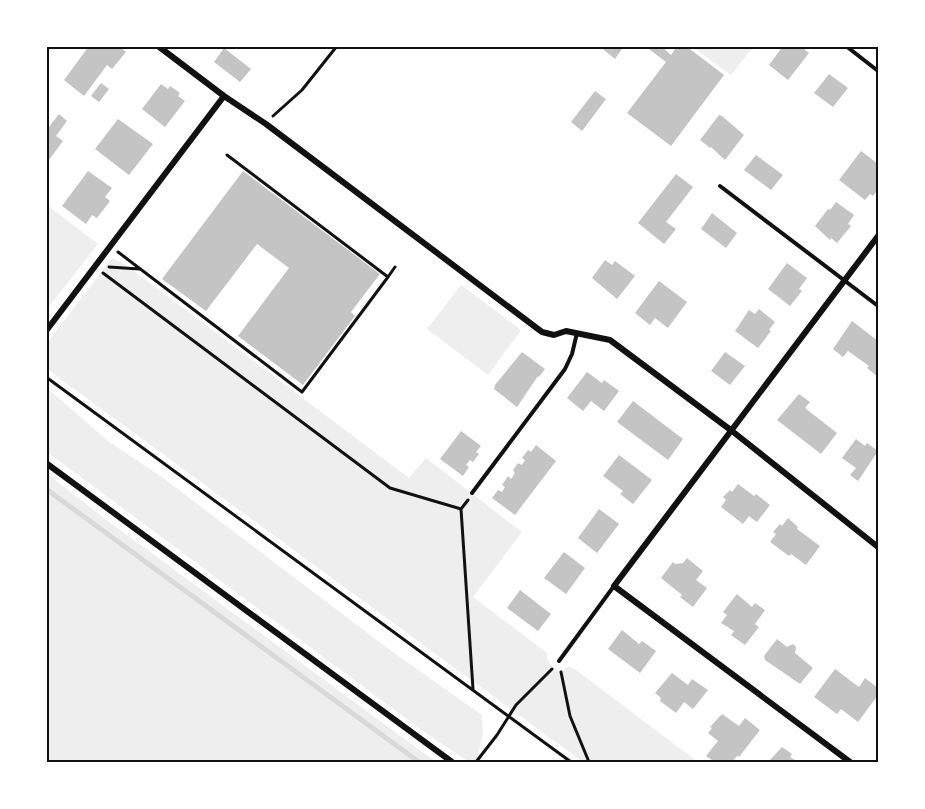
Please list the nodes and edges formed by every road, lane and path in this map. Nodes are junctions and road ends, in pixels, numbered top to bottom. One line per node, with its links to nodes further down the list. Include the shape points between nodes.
1 (158, 46): 5 (street)
2 (337, 46): 6 (path, via 303,90)
3 (846, 46): 4 (lane)
4 (879, 71)
5 (224, 96): 6 (street); 11 (street)
6 (266, 124): 18 (street, via 543,332)
7 (227, 155): 14 (path)
8 (720, 186): 15 (lane)
9 (879, 236): 15 (street)
10 (114, 249): 13 (path)
11 (98, 267): 13 (path); 17 (street); 23 (path, via 390,488)
12 (395, 267): 14 (path)
13 (140, 269): 14 (path, via 302,392)
14 (388, 277)
15 (845, 280): 16 (lane); 20 (street)
16 (879, 306)
17 (46, 331)
18 (577, 333): 20 (street, via 610,340); 22 (lane, via 565,369)
19 (46, 377): 27 (path)
20 (732, 430): 24 (street); 25 (street)
21 (46, 463): 29 (street)
22 (472, 494): 23 (path)
23 (461, 509): 27 (path)
24 (879, 547)
25 (614, 586): 26 (lane); 33 (street)
26 (559, 662): 28 (path); 32 (path, via 570,716)
27 (473, 690): 28 (path)
28 (509, 717): 30 (path); 31 (path)
29 (452, 762)
30 (476, 762)
31 (571, 762)
32 (589, 762)
33 (849, 762)

